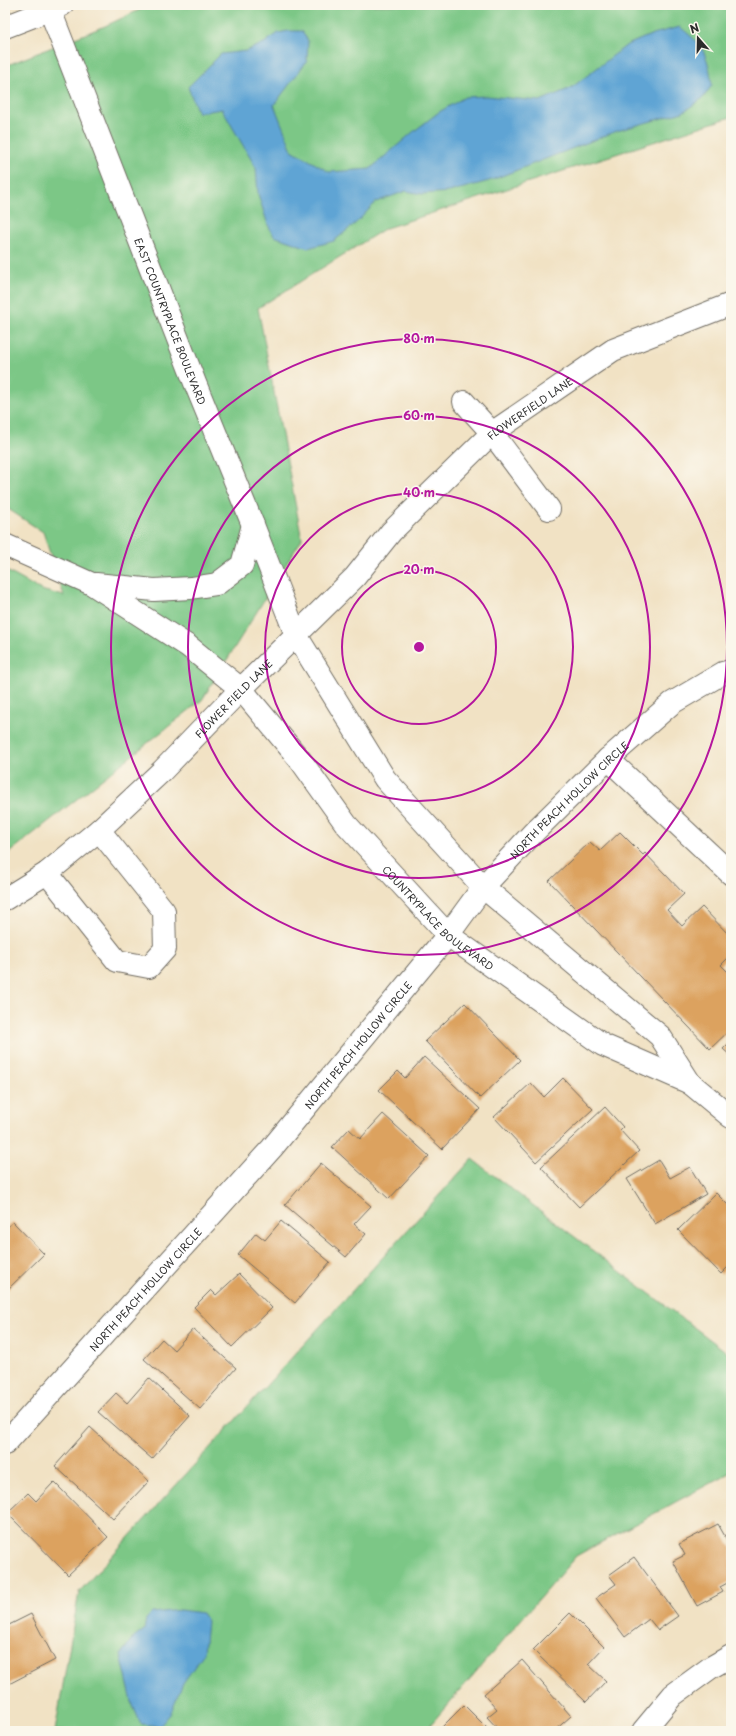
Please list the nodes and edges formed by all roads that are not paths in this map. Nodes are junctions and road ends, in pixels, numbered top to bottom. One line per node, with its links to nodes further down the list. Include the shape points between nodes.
1 (53, 7): 2 (street); 7 (street, EAST COUNTRYPLACE BOULEVARD, via 195,383)
2 (5, 27)
3 (731, 304): 5 (street, FLOWERFIELD LANE, via 613,350)
4 (464, 402): 5 (street)
5 (492, 433): 6 (street); 9 (street, FLOWERFIELD LANE, via 391,532)
6 (549, 509)
7 (253, 525): 10 (street, via 242,565 217,584 154,590); 11 (street, EAST COUNTRYPLACE BOULEVARD)
8 (5, 545): 10 (street)
9 (365, 564): 11 (street, FLOWER FIELD LANE)
10 (92, 584): 13 (street, COUNTRYPLACE BOULEVARD, via 188,646)
11 (296, 635): 13 (street, FLOWER FIELD LANE); 18 (street, COUNTRYPLACE BOULEVARD, via 384,779)
12 (731, 670): 14 (street, NORTH PEACH HOLLOW CIRCLE, via 672,703)
13 (242, 688): 15 (street, FLOWER FIELD LANE, via 162,771); 20 (street, COUNTRYPLACE BOULEVARD, via 301,760 346,824)
14 (608, 759): 16 (street); 18 (street, NORTH PEACH HOLLOW CIRCLE)
15 (99, 830): 17 (street, FLOWER FIELD LANE); 17 (street, via 164,911 165,949 150,967 117,961)
16 (730, 870)
17 (47, 873): 19 (street, FLOWER FIELD LANE)
18 (483, 887): 20 (street, NORTH PEACH HOLLOW CIRCLE); 21 (street, COUNTRYPLACE BOULEVARD, via 660,1036)
19 (5, 899)
20 (448, 935): 21 (street, COUNTRYPLACE BOULEVARD, via 603,1045); 23 (street, NORTH PEACH HOLLOW CIRCLE, via 272,1148)
21 (690, 1083): 22 (street, COUNTRYPLACE BOULEVARD)
22 (731, 1117)
23 (5, 1444)
24 (731, 1656): 25 (street, via 673,1695)
25 (643, 1731)

